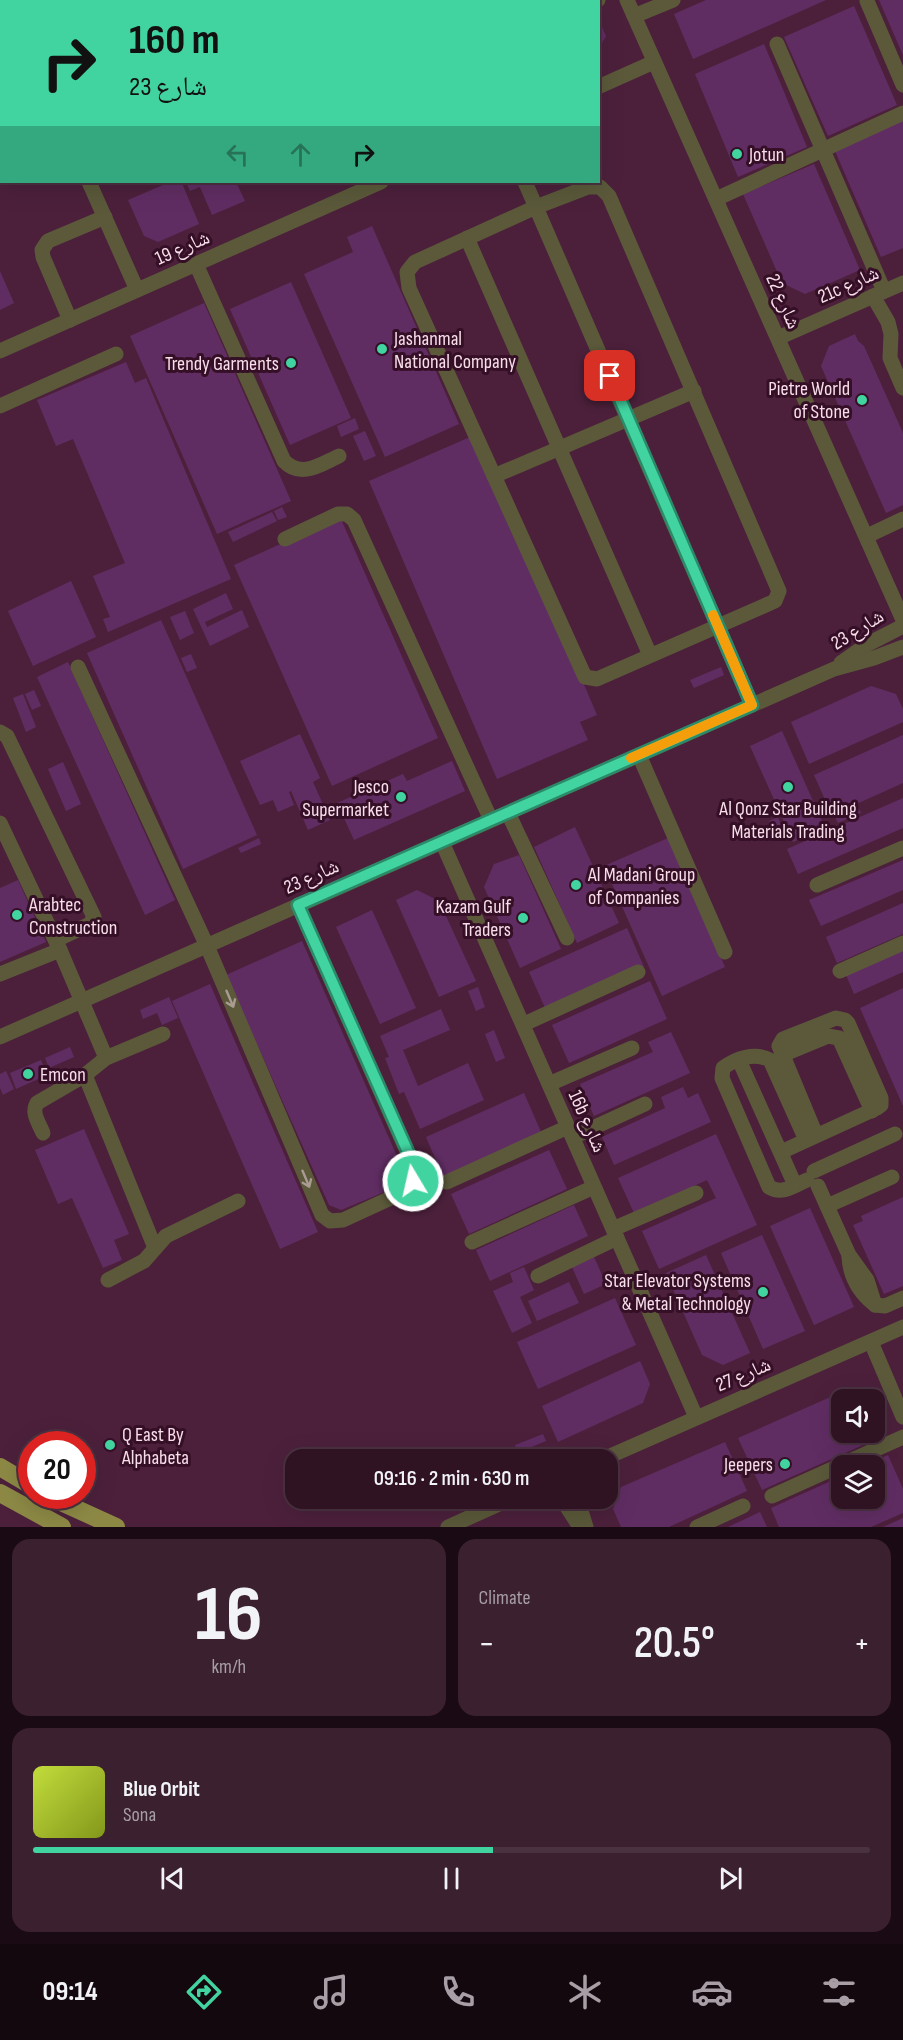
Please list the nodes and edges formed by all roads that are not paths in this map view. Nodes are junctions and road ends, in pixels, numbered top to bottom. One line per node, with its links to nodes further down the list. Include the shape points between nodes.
1 (627, 0): 4 (street, شارع 22)
2 (673, 0): 4 (street)
3 (867, 1): 7 (street)
4 (634, 16): 6 (street, شارع 22)
5 (777, 44): 10 (street)
6 (654, 62): 8 (street); 14 (street, شارع 22)
7 (903, 85)
8 (600, 86)
9 (903, 113): 10 (street)
10 (823, 150): 14 (street); 21 (street)
11 (89, 183): 16 (street)
12 (379, 183): 18 (street, شارع 19)
13 (525, 183): 15 (street)
14 (716, 199): 23 (street, شارع 22)
15 (536, 207): 17 (street); 28 (street, via 588,187 600,188 609,196); 30 (street)
16 (105, 217): 20 (street); 22 (street, via 48,242 42,250)
17 (467, 238): 31 (street); 33 (street, via 414,262 407,272 409,288)
18 (196, 264): 20 (street, شارع 19); 32 (street, via 284,461 295,469 308,470)
19 (903, 283): 21 (street, 21c شارع)
20 (137, 290): 22 (street, شارع 19)
21 (879, 294): 23 (street, 21c شارع); 26 (street)
22 (70, 320): 24 (street, شارع 19)
23 (778, 338): 35 (street, شارع 22)
24 (0, 351)
25 (116, 354): 29 (street)
26 (897, 358): 27 (street)
27 (902, 383)
28 (694, 391): 30 (street); 38 (street, via 779,591 775,601)
29 (0, 406)
30 (628, 418): 31 (street); 38 (street)
31 (560, 449): 33 (street); 41 (street)
32 (339, 456)
33 (494, 476): 41 (street, via 585,677 597,679)
34 (903, 519): 35 (street)
35 (867, 536): 37 (street, شارع 22)
36 (285, 539): 48 (street, via 338,514 347,514 354,520)
37 (903, 620)
38 (718, 625): 41 (street); 44 (street)
39 (903, 626): 43 (street, شارع 23, via 868,644)
40 (903, 647): 43 (street, شارع 23)
41 (650, 656)
42 (78, 667): 58 (street)
43 (834, 669): 44 (street, شارع 23)
44 (752, 705): 46 (street, شارع 23)
45 (0, 732): 57 (street, via 7,736 94,916 90,924)
46 (639, 755): 47 (street, شارع 23); 59 (street)
47 (508, 813): 48 (street, شارع 23); 55 (street)
48 (491, 820): 50 (street, شارع 23)
49 (0, 823): 51 (street)
50 (442, 842): 54 (street, شارع 23); 64 (street, 16b شارع)
51 (5, 846): 57 (street)
52 (903, 848): 53 (street)
53 (817, 885)
54 (298, 905): 58 (street, شارع 23); 58 (street, one-way to 54, via 322,1215 330,1221 343,1220 400,1195 411,1186 414,1167)
55 (567, 938)
56 (903, 943): 60 (street)
57 (58, 945): 62 (street); 63 (street)
58 (207, 946): 63 (street, شارع 23)
59 (725, 952)
60 (840, 971)
61 (638, 972): 64 (street)
62 (0, 974)
63 (81, 1001): 66 (street, شارع 23); 68 (street)
64 (524, 1024): 71 (street, 16b شارع)
65 (163, 1034): 68 (street)
66 (0, 1037)
67 (632, 1048): 71 (street)
68 (106, 1058): 70 (street)
69 (739, 1060): 76 (street, via 758,1056); 77 (street); 79 (street, via 726,1066 722,1078 767,1184 779,1191)
70 (84, 1075): 74 (street, via 35,1106); 87 (street)
71 (549, 1084): 73 (street, 16b شارع)
72 (645, 1104): 73 (street)
73 (570, 1132): 80 (street); 81 (street, 16b شارع)
74 (43, 1133)
75 (895, 1134): 79 (street)
76 (806, 1140): 76 (street, via 880,1107 881,1098 845,1020 836,1018 783,1039 779,1046); 77 (street)
77 (781, 1152): 79 (street)
78 (892, 1177): 84 (street)
79 (808, 1180): 84 (street)
80 (447, 1182)
81 (594, 1187): 85 (street, 16b شارع); 86 (street)
82 (696, 1193): 85 (street)
83 (238, 1201): 87 (street, via 166,1236)
84 (827, 1206): 90 (street, via 849,1255 858,1287 875,1305 885,1306)
85 (615, 1234): 88 (street); 93 (street, 16b شارع)
86 (472, 1242)
87 (155, 1248): 89 (street, via 144,1261)
88 (538, 1276)
89 (108, 1281)
90 (903, 1298)
91 (903, 1328): 92 (street, شارع 27)
92 (871, 1342): 93 (street, شارع 27); 94 (street)
93 (696, 1417): 96 (street, شارع 27)
94 (903, 1417)
95 (903, 1437): 100 (street)
96 (618, 1452)
97 (0, 1467): 98 (main road)
98 (18, 1478)
99 (0, 1493): 106 (main road)
100 (772, 1496)
101 (743, 1506): 111 (street)
102 (77, 1509): 107 (main road)
103 (488, 1509): 108 (street)
104 (568, 1509): 109 (street)
105 (580, 1509): 110 (street)
106 (62, 1527)
107 (116, 1527)
108 (448, 1527)
109 (579, 1527)
110 (586, 1527)
111 (697, 1527)

